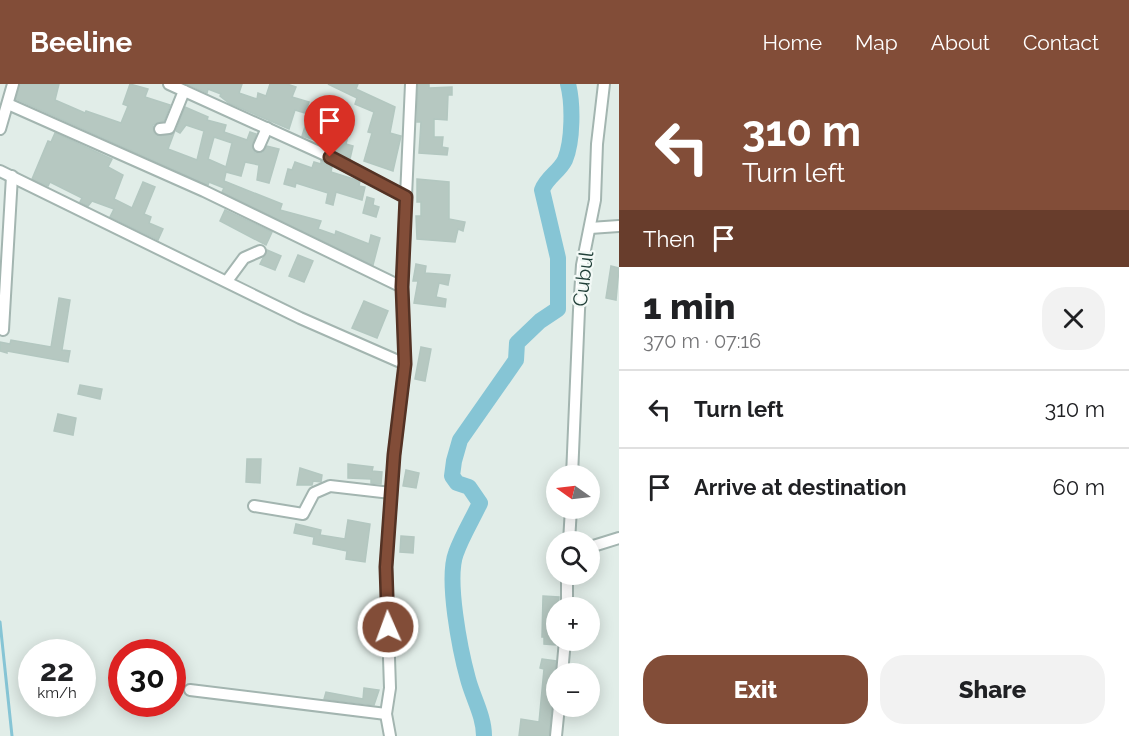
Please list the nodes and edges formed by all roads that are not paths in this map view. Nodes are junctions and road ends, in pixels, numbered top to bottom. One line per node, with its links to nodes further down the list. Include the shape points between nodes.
1 (13, 84): 6 (street)
2 (169, 84): 5 (street)
3 (411, 84): 13 (street)
4 (604, 84): 15 (street, Cubul)
5 (184, 91): 7 (street); 9 (street, via 169,128)
6 (8, 104): 8 (street); 18 (street, via 204,191)
7 (267, 128): 10 (street); 13 (street)
8 (0, 129)
9 (160, 129)
10 (259, 146)
11 (0, 171): 12 (street)
12 (12, 176): 17 (street); 19 (street)
13 (406, 197): 18 (street)
14 (619, 226): 15 (street)
15 (590, 228): 21 (street, Cubul, via 582,265)
16 (260, 251): 17 (street, via 244,258)
17 (227, 281): 20 (street)
18 (402, 287): 20 (street)
19 (3, 330)
20 (405, 364): 22 (street)
21 (572, 465)
22 (391, 493): 23 (street, via 330,486 314,493 303,514); 27 (street, via 386,567 390,688)
23 (254, 506)
24 (619, 538): 25 (street)
25 (600, 544)
26 (190, 690): 27 (street)
27 (386, 714): 29 (street)
28 (558, 717): 30 (street)
29 (390, 736)
30 (556, 736)

